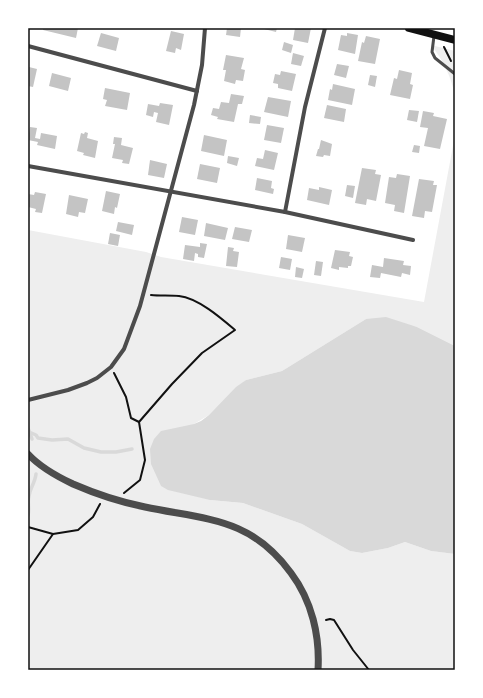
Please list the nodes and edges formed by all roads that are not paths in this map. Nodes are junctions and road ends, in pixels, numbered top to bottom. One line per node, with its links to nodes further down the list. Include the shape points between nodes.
1 (205, 28): 9 (street)
2 (324, 28): 12 (street, via 305,107)
3 (409, 28): 4 (main road)
4 (425, 29): 5 (main road)
5 (436, 35): 6 (main road); 8 (lane, via 432,52 435,58)
6 (455, 40)
7 (28, 46): 9 (street)
8 (455, 74)
9 (197, 91): 11 (street)
10 (28, 166): 11 (street)
11 (170, 193): 12 (street); 14 (street, via 143,295 124,348 111,367 87,383)
12 (285, 212): 13 (street)
13 (413, 240)
14 (28, 400)
15 (28, 454): 16 (street, via 53,474 103,496 220,522 244,531 266,545 294,577 307,600 317,636)
16 (318, 670)

